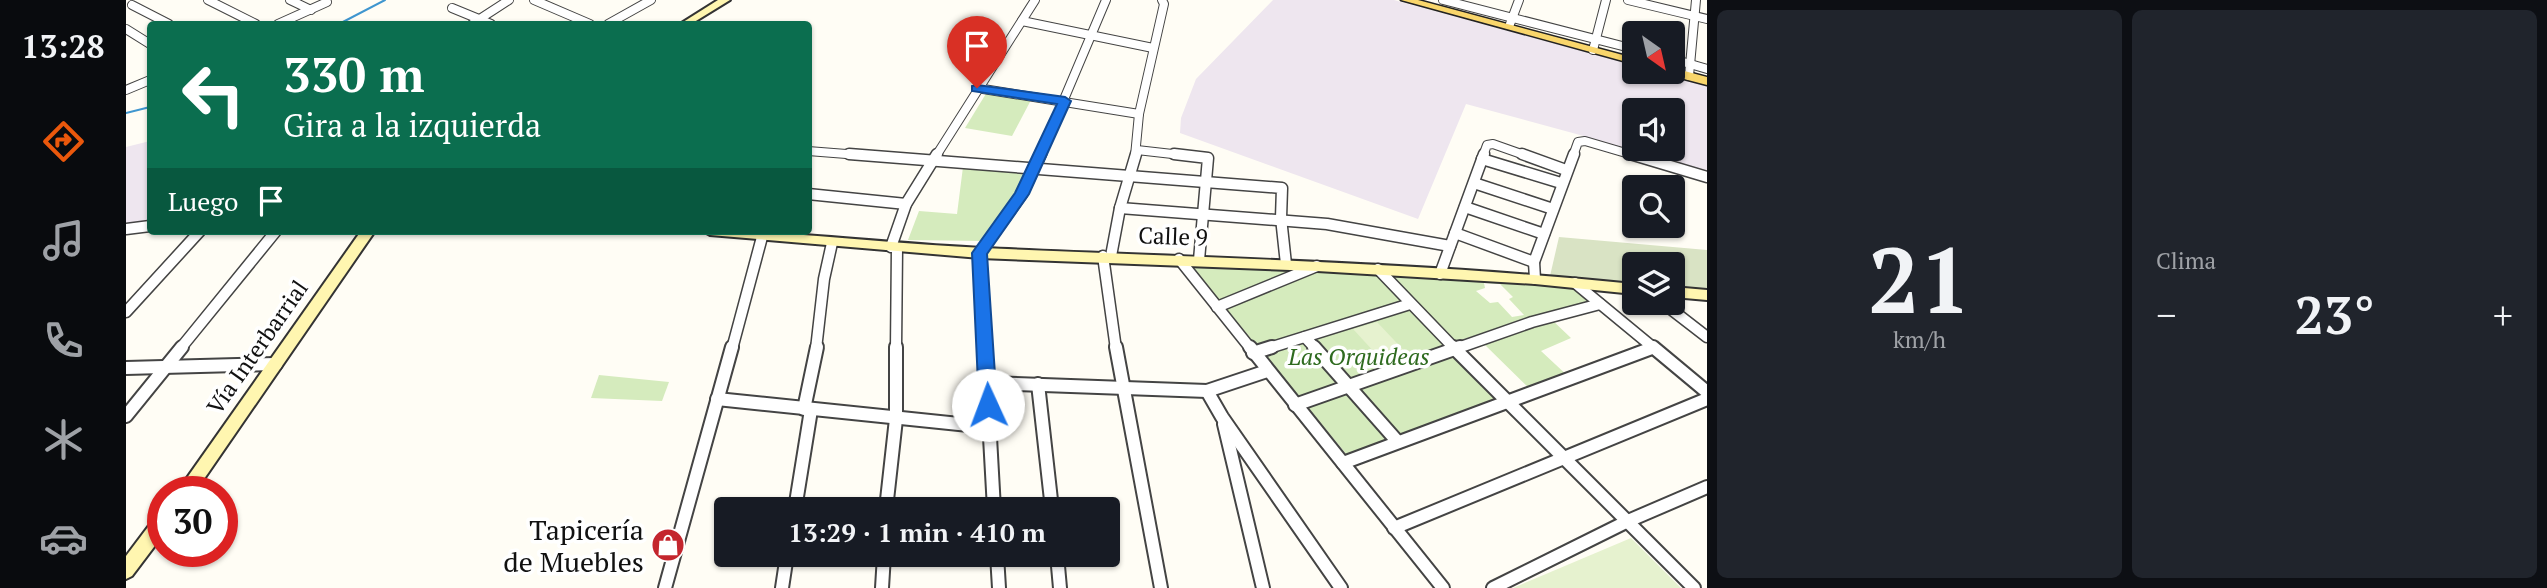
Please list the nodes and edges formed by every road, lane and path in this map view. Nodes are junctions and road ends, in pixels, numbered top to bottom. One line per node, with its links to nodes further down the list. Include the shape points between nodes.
1 (144, 0): 21 (street)
2 (208, 0): 28 (street)
3 (290, 0): 23 (street)
4 (509, 0): 31 (street)
5 (534, 0): 32 (street)
6 (634, 0): 19 (street)
7 (714, 0): 24 (street)
8 (725, 0): 24 (street)
9 (1035, 0): 36 (street)
10 (1106, 0): 39 (street)
11 (1162, 0): 42 (street)
12 (1406, 0): 20 (main road)
13 (1443, 0): 37 (street)
14 (1518, 0): 37 (street)
15 (1606, 0): 41 (street)
16 (1628, 0): 25 (street)
17 (1696, 0): 25 (street)
18 (327, 2): 23 (street)
19 (648, 2): 33 (street)
20 (1425, 2): 37 (main road)
21 (129, 6): 27 (street)
22 (452, 8): 30 (street)
23 (311, 10): 29 (street)
24 (701, 11): 34 (street); 35 (street)
25 (1695, 16): 26 (street); 48 (street)
26 (1707, 19)
27 (162, 21)
28 (250, 21)
29 (285, 21)
30 (473, 21)
31 (477, 21)
32 (583, 21)
33 (613, 21)
34 (680, 21)
35 (689, 21)
36 (1022, 21): 39 (street); 51 (street)
37 (1510, 22): 41 (main road)
38 (126, 29): 40 (street)
39 (1091, 36): 42 (street); 53 (street)
40 (147, 42)
41 (1594, 45): 43 (street); 44 (main road)
42 (1153, 48): 54 (street)
43 (1622, 48)
44 (1622, 55)
45 (1685, 68): 48 (street)
46 (1707, 69): 48 (street)
47 (1685, 70): 48 (main road)
48 (1690, 71): 49 (main road)
49 (1707, 79)
50 (147, 81): 52 (street)
51 (977, 88): 53 (street); 58 (street)
52 (126, 90)
53 (1065, 101): 54 (street); 59 (street)
54 (1139, 114): 55 (street)
55 (1137, 150): 61 (street); 63 (street, via 1208,158)
56 (812, 152): 58 (street)
57 (1482, 159): 60 (street, via 1487,145 1493,144); 64 (street); 65 (street)
58 (933, 162): 59 (street); 67 (street)
59 (1033, 170): 61 (street); 85 (street, via 1022,194)
60 (1566, 170): 62 (street, via 1581,140); 65 (street)
61 (1128, 177): 63 (street); 69 (street)
62 (1707, 177)
63 (1206, 183): 71 (street); 72 (street, via 1282,188)
64 (1474, 183): 68 (street); 70 (street)
65 (1561, 183): 70 (street)
66 (812, 194): 67 (street)
67 (906, 204): 84 (street)
68 (1465, 207): 75 (street); 76 (street)
69 (1120, 208): 71 (street); 86 (street)
70 (1553, 209): 76 (street)
71 (1202, 214): 72 (street); 88 (street)
72 (1281, 218): 83 (street); 90 (street)
73 (147, 226): 74 (street)
74 (126, 229)
75 (1455, 233): 83 (street); 89 (street)
76 (1544, 234): 89 (street)
77 (196, 235): 102 (street)
78 (273, 235): 111 (street)
79 (365, 235): 109 (street, Vía Interbarrial)
80 (745, 235): 81 (street, Calle 9)
81 (762, 237): 82 (street, Calle 9); 120 (street)
82 (832, 243): 84 (street, Calle 9); 123 (street)
83 (1450, 246): 93 (street)
84 (894, 248): 85 (street, Calle 9); 126 (street)
85 (980, 253): 86 (street, Calle 9); 113 (street)
86 (1107, 256): 87 (street, Calle 9); 115 (street)
87 (1179, 259): 88 (street, Calle 9); 101 (street)
88 (1199, 260): 90 (street, Calle 9)
89 (1534, 262): 94 (street)
90 (1286, 264): 91 (street, Calle 9)
91 (1317, 265): 92 (street, Calle 9); 101 (street)
92 (1378, 269): 93 (street, Calle 9); 99 (street)
93 (1440, 274): 94 (street, Calle 9)
94 (1535, 279): 95 (street, Calle 9)
95 (1575, 283): 96 (street, Calle 9); 100 (street)
96 (1622, 288)
97 (1685, 293): 98 (street)
98 (1707, 295)
99 (1410, 303): 104 (street); 107 (street)
100 (1600, 304): 106 (street); 107 (street)
101 (1217, 307): 108 (street)
102 (126, 312)
103 (1679, 315): 105 (street)
104 (1306, 337): 108 (street); 116 (street)
105 (1707, 337)
106 (1652, 348): 118 (street); 121 (street)
107 (1455, 349): 116 (street); 121 (street)
108 (1253, 353): 112 (street)
109 (276, 364): 111 (street); 131 (street, Vía Interbarrial)
110 (126, 368): 111 (street)
111 (164, 368): 124 (street)
112 (1267, 372): 117 (street); 122 (street)
113 (988, 383): 114 (street); 127 (street)
114 (1038, 384): 115 (street); 136 (street)
115 (1122, 387): 117 (street); 150 (street)
116 (1349, 387): 122 (street); 128 (street)
117 (1207, 391): 125 (street)
118 (1707, 393)
119 (1707, 399): 129 (street)
120 (716, 400): 123 (street); 145 (street)
121 (1508, 400): 128 (street); 129 (street)
122 (1295, 405): 130 (street)
123 (807, 409): 126 (street); 133 (street)
124 (126, 416)
125 (1222, 418): 151 (street); 152 (street)
126 (896, 419): 127 (street); 134 (street)
127 (988, 427): 135 (street)
128 (1397, 441): 130 (street)
129 (1564, 457): 137 (street); 138 (street)
130 (1343, 463): 138 (street)
131 (196, 476)
132 (1707, 487): 137 (street)
133 (796, 497)
134 (887, 497)
135 (992, 497)
136 (1051, 497)
137 (1628, 521): 154 (street); 155 (street)
138 (1394, 528): 153 (street)
139 (147, 542): 144 (street)
140 (785, 567): 146 (street)
141 (883, 567): 147 (street)
142 (998, 567): 148 (street)
143 (1058, 567): 149 (street)
144 (126, 570)
145 (665, 588)
146 (782, 588)
147 (882, 588)
148 (999, 588)
149 (1060, 588)
150 (1161, 588)
151 (1262, 588)
152 (1341, 588)
153 (1443, 588)
154 (1493, 588)
155 (1694, 588)

